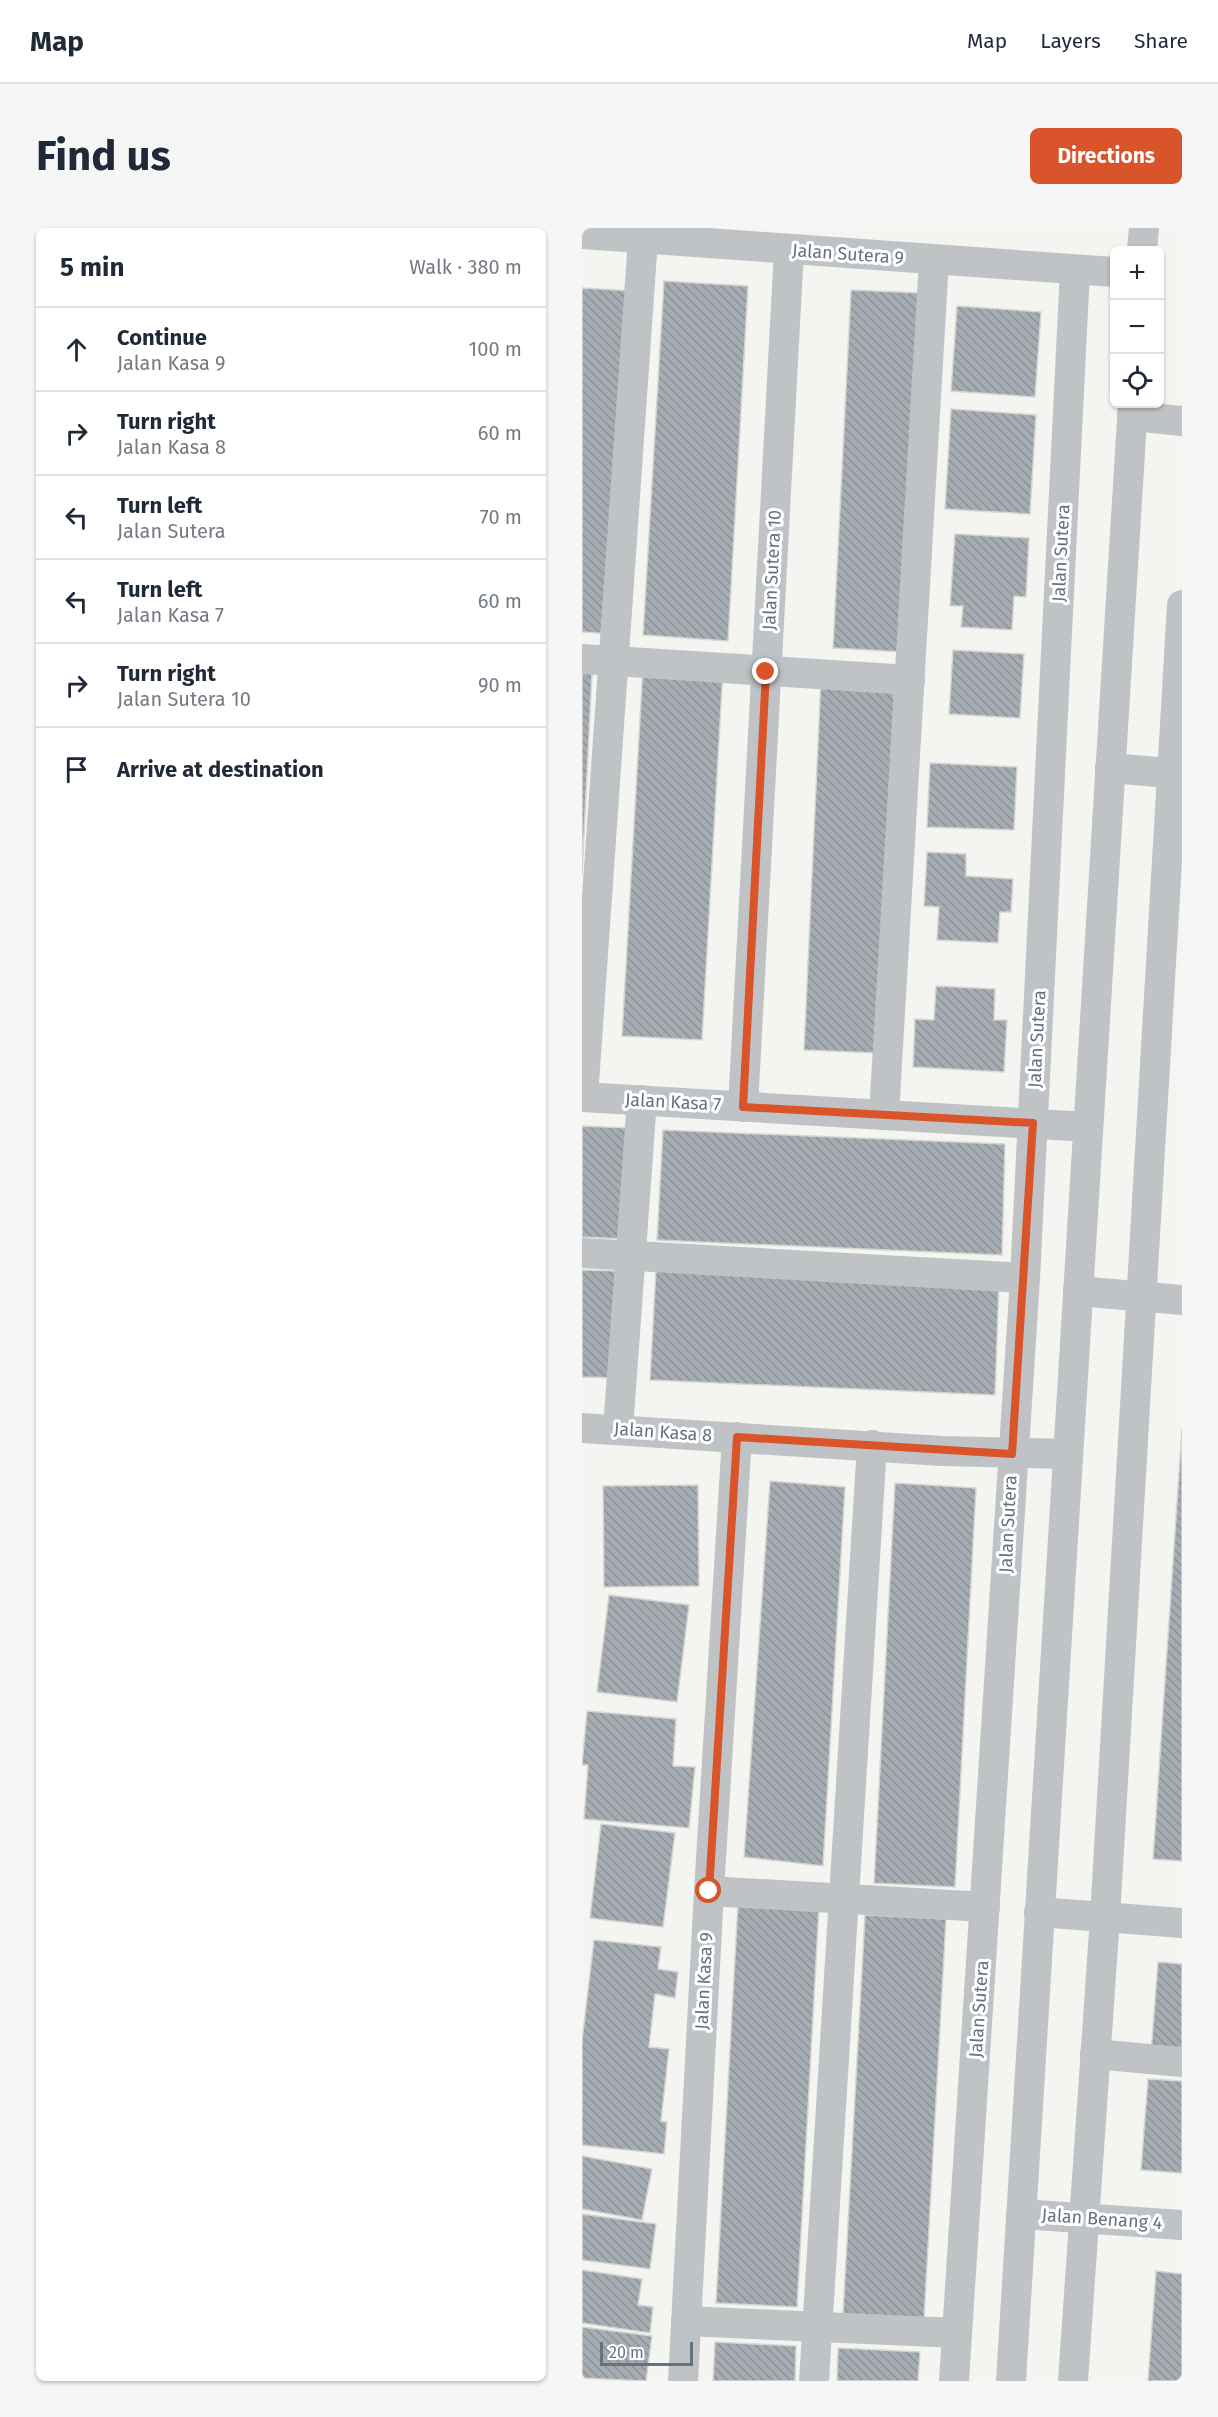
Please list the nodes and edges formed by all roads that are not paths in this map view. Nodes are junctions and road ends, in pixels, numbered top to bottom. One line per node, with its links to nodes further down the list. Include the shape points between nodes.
1 (1144, 228): 4 (street)
2 (582, 234): 3 (street, Jalan Sutera 9)
3 (643, 239): 5 (street, Jalan Sutera 9); 13 (street)
4 (1142, 246)
5 (789, 250): 6 (street, Jalan Sutera 9); 14 (street, Jalan Sutera 10)
6 (934, 260): 7 (street, Jalan Sutera 9); 15 (street)
7 (1076, 270): 8 (street, Jalan Sutera 9); 22 (street, Jalan Sutera)
8 (1110, 272)
9 (1132, 410): 10 (street); 16 (street)
10 (1182, 421)
11 (1182, 605): 17 (street)
12 (582, 659): 13 (street)
13 (614, 660): 14 (street); 18 (street)
14 (766, 672): 15 (street); 20 (street, Jalan Sutera 10)
15 (910, 680): 21 (street)
16 (1110, 768): 17 (street); 23 (street)
17 (1177, 774): 28 (street)
18 (583, 1097): 19 (street, Jalan Kasa 7)
19 (642, 1101): 20 (street, Jalan Kasa 7); 25 (street)
20 (743, 1107): 21 (street, Jalan Kasa 7)
21 (884, 1115): 22 (street, Jalan Kasa 7)
22 (1033, 1123): 23 (street, Jalan Kasa 7); 26 (street, Jalan Sutera)
23 (1088, 1127): 27 (street)
24 (582, 1253): 25 (street)
25 (630, 1256): 26 (street); 31 (street)
26 (1025, 1278): 34 (street, Jalan Sutera)
27 (1078, 1291): 28 (street); 35 (street)
28 (1142, 1297): 29 (street); 40 (street)
29 (1182, 1300)
30 (582, 1428): 31 (street, Jalan Kasa 8)
31 (618, 1429): 32 (street, Jalan Kasa 8)
32 (737, 1437): 33 (street, Jalan Kasa 8); 36 (street, Jalan Kasa 9)
33 (872, 1445): 34 (street, Jalan Kasa 8); 37 (street)
34 (1012, 1454): 35 (street, Jalan Kasa 8); 38 (street, Jalan Sutera)
35 (1068, 1454): 39 (street)
36 (709, 1891): 37 (street); 47 (street, Jalan Kasa 9)
37 (844, 1899): 38 (street); 48 (street)
38 (985, 1907): 49 (street, Jalan Sutera)
39 (1039, 1912): 40 (street); 44 (street)
40 (1105, 1917): 41 (street); 42 (street)
41 (1182, 1923)
42 (1095, 2054): 43 (street); 45 (street)
43 (1182, 2062)
44 (1021, 2214): 45 (street, Jalan Benang 4); 53 (street)
45 (1084, 2217): 46 (street, Jalan Benang 4); 54 (street)
46 (1182, 2225)
47 (686, 2321): 48 (street); 50 (street, Jalan Kasa 9)
48 (817, 2326): 49 (street); 51 (street)
49 (957, 2333): 52 (street, Jalan Sutera)
50 (683, 2381)
51 (814, 2381)
52 (954, 2381)
53 (1011, 2381)
54 (1073, 2381)

